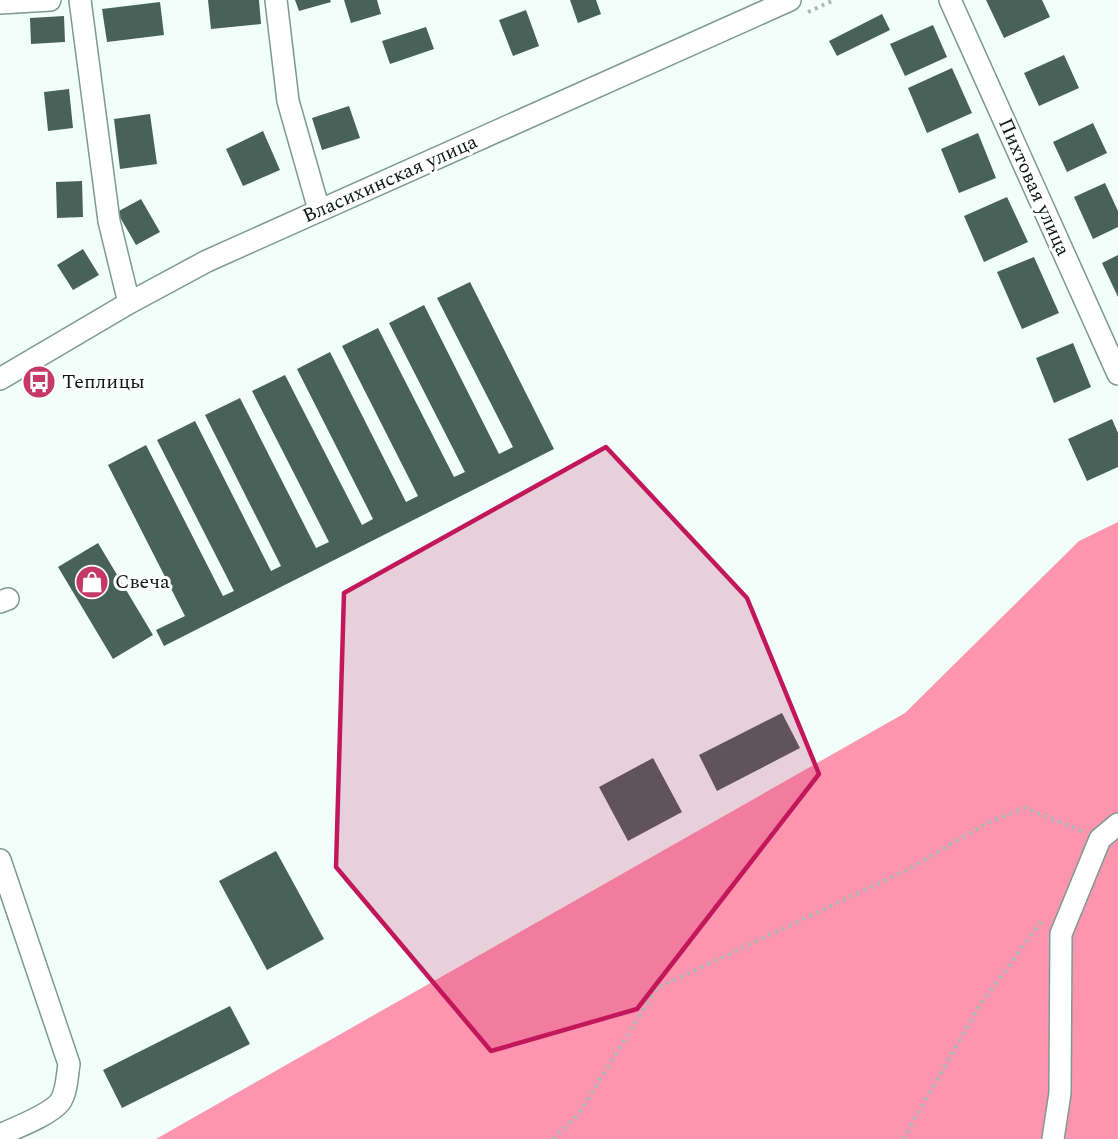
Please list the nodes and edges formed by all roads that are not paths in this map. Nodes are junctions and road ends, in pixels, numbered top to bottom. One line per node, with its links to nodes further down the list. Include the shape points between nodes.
1 (50, 0): 6 (street)
2 (80, 0): 8 (street, via 109,221)
3 (276, 0): 7 (street, via 288,101)
4 (790, 0): 7 (street, Власихинская улица)
5 (950, 0): 9 (street, Пихтовая улица)
6 (0, 3)
7 (320, 210): 8 (street, Власихинская улица, via 207,261)
8 (129, 303): 10 (street, Власихинская улица)
9 (1118, 374)
10 (0, 379)
11 (1118, 824): 14 (street, via 1100,839 1061,934 1060,1093)
12 (0, 860): 13 (street, via 69,1064 60,1102)
13 (0, 1135)
14 (1053, 1139)

